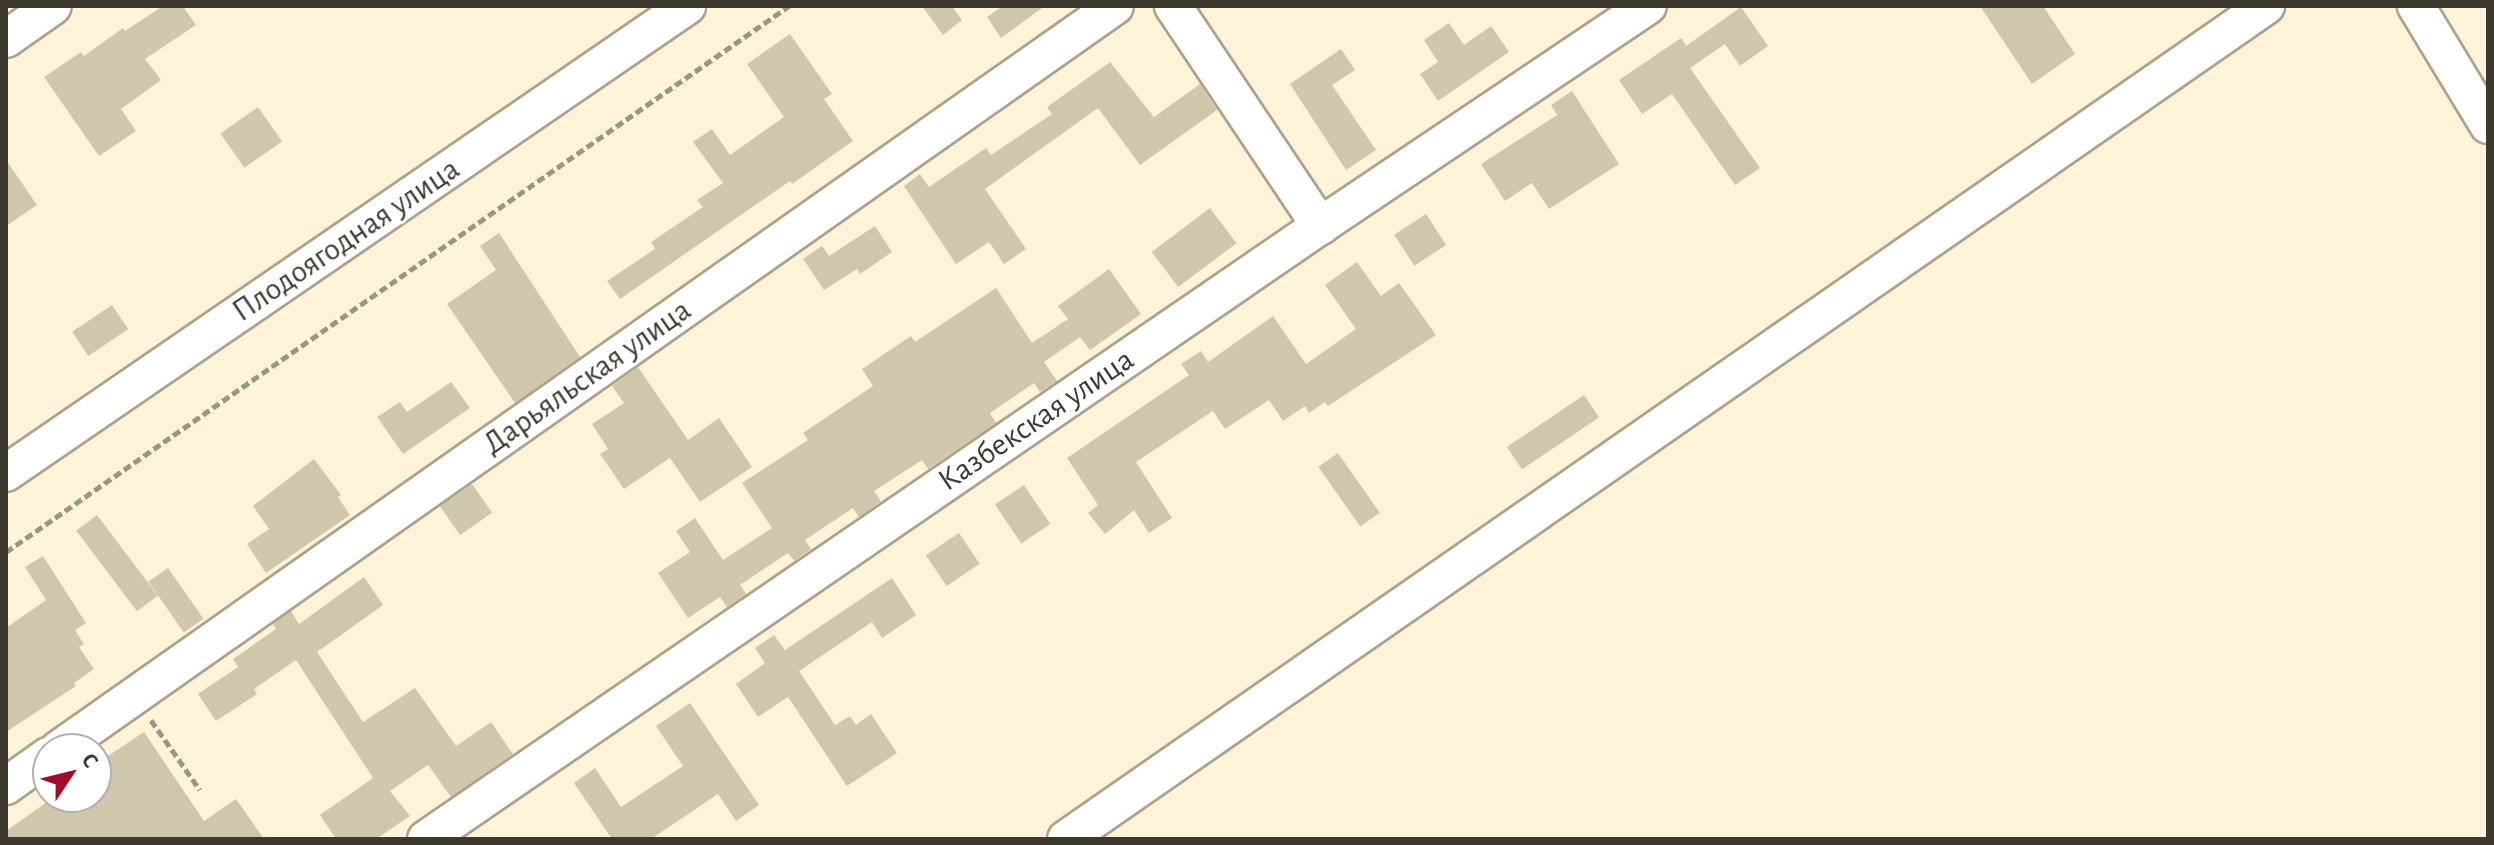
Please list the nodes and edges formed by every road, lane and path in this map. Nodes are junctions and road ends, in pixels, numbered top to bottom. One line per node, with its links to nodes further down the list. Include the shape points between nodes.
1 (53, 6): 9 (street)
2 (687, 6): 12 (street, Плодоягодная улица)
3 (789, 6): 13 (path)
4 (1115, 6): 14 (street, Дарьяльская улица)
5 (1173, 6): 11 (street)
6 (1648, 6): 11 (street, Казбекская улица)
7 (2266, 6): 20 (street)
8 (2416, 6): 10 (street)
9 (6, 39)
10 (2488, 125)
11 (1320, 226): 19 (street, Казбекская улица)
12 (6, 473)
13 (6, 552)
14 (134, 696): 15 (street, Дарьяльская улица); 18 (path)
15 (82, 733)
16 (32, 767): 17 (street)
17 (6, 786)
18 (200, 790)
19 (426, 839)
20 (1066, 839)

